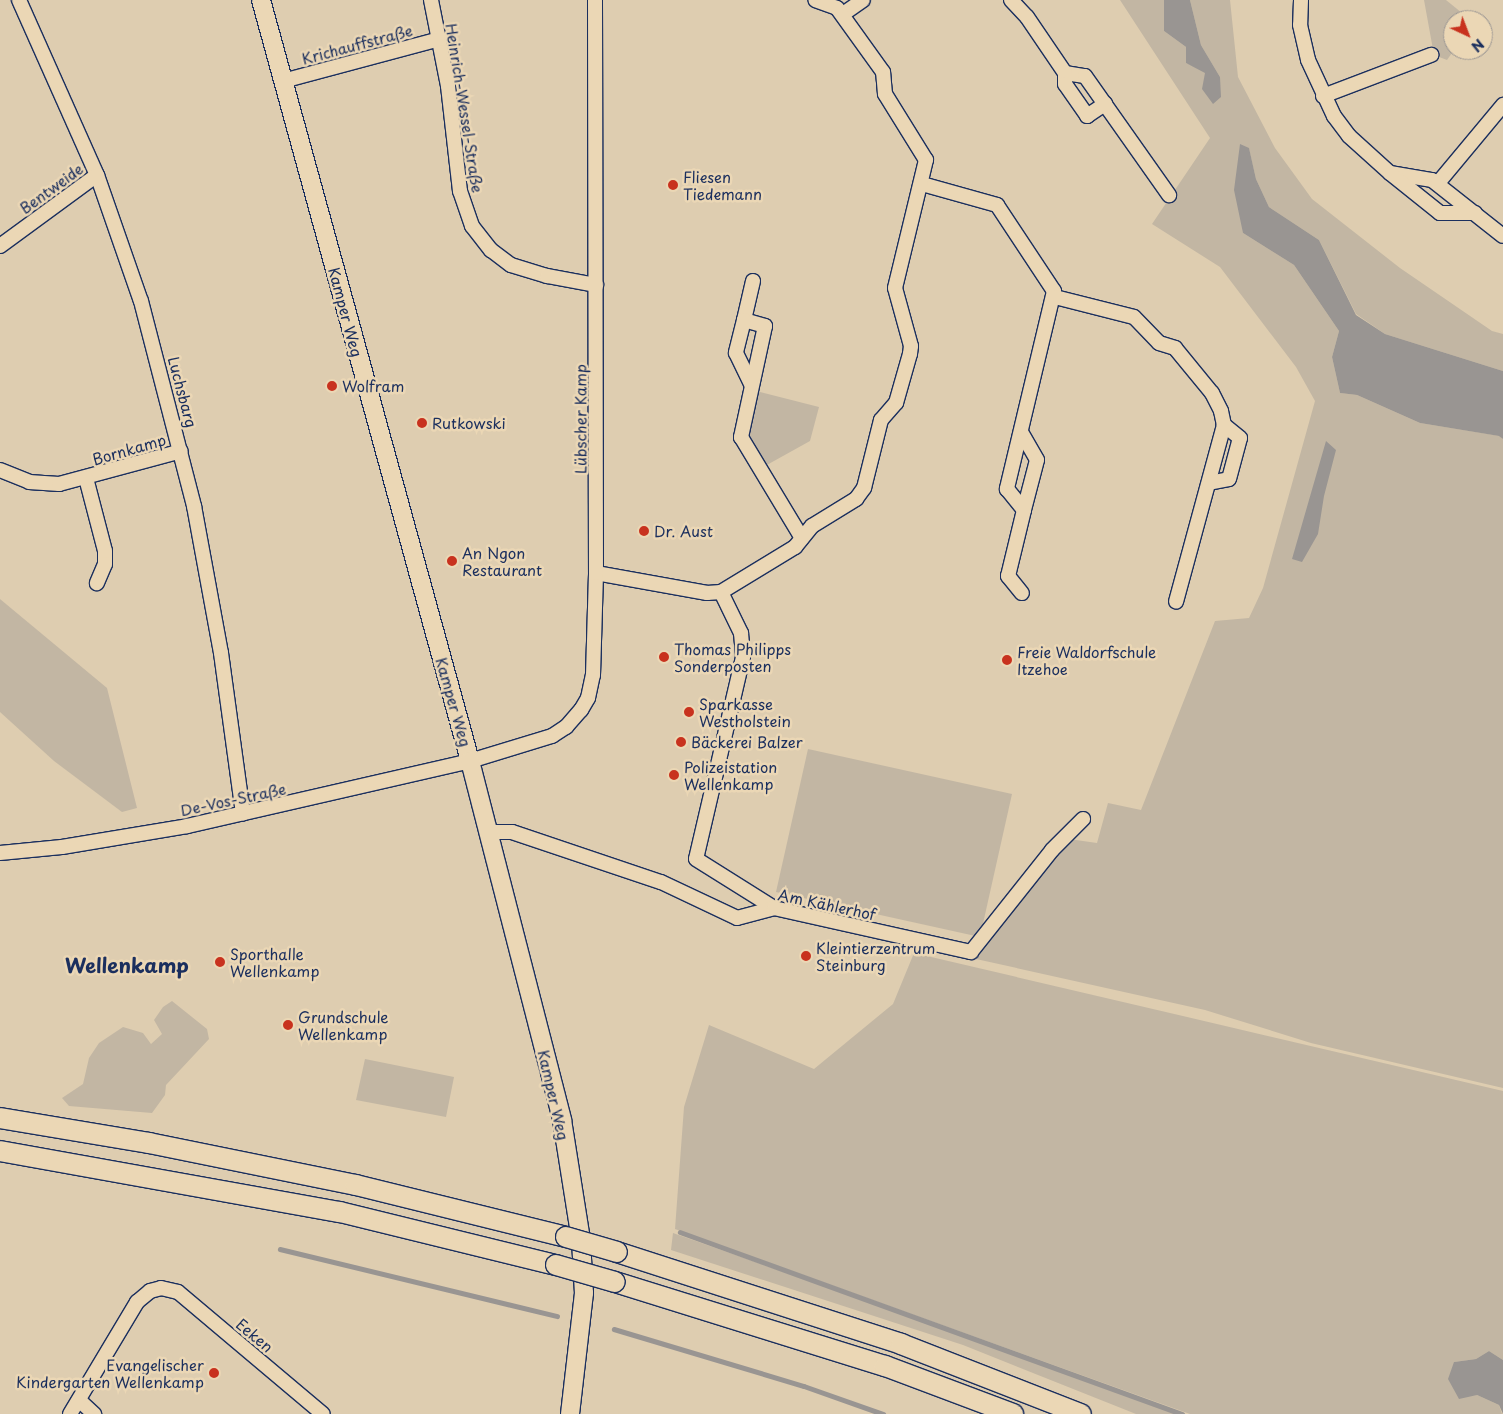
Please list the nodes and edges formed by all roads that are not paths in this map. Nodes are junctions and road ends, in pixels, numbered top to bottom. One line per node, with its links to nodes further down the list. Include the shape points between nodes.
1 (19, 0): 18 (street, Luchsbarg)
2 (261, 0): 13 (main road, Kamper Weg)
3 (430, 0): 10 (street, Heinrich-Wessel-Straße)
4 (595, 0): 26 (street, Lübscher Kamp)
5 (815, 0): 9 (street, via 829,4)
6 (863, 0): 9 (street)
7 (1011, 0): 12 (street, via 1027,17)
8 (1301, 0): 14 (street, via 1303,39)
9 (843, 14): 19 (street, via 883,72 885,94 924,154 926,166)
10 (440, 39): 13 (street, Krichauffstraße); 26 (street, Heinrich-Wessel-Straße, via 460,190 472,226 491,250 511,265)
11 (1431, 55): 14 (street)
12 (1065, 73): 15 (street, via 1085,76); 15 (street, via 1065,84 1087,116)
13 (283, 81): 43 (main road, Kamper Weg)
14 (1323, 96): 17 (street, via 1349,136)
15 (1105, 104): 21 (street)
16 (1502, 105): 20 (street)
17 (1390, 173): 20 (street); 22 (street, via 1440,213)
18 (97, 175): 24 (street, Bentweide); 32 (street, Luchsbarg, via 141,301)
19 (922, 184): 27 (street, via 998,205 1052,286); 37 (street, via 895,288 911,346 896,404 881,420 860,494 812,526)
20 (1438, 184): 22 (street)
21 (1169, 195)
22 (1475, 213): 23 (street)
23 (1503, 236)
24 (0, 246)
25 (753, 281): 28 (street)
26 (596, 285): 38 (street, Lübscher Kamp)
27 (1055, 297): 30 (street, via 1134,317 1159,343 1175,348 1212,393); 31 (street)
28 (744, 320): 29 (street, via 736,353); 29 (street, via 766,326)
29 (751, 384): 37 (street, via 741,438)
30 (1224, 425): 35 (street); 35 (street, via 1240,438 1228,479)
31 (1021, 432): 36 (street, via 1037,460); 36 (street, via 1007,489)
32 (182, 451): 34 (street, Bornkamp); 44 (street, Luchsbarg, via 221,653)
33 (0, 470): 34 (street, Bornkamp, via 38,484)
34 (86, 478): 39 (street, Bornkamp, via 105,551 105,564)
35 (1209, 484): 42 (street)
36 (1024, 510): 41 (street, via 1008,576)
37 (802, 538): 40 (street, via 795,546)
38 (596, 573): 40 (street, via 707,593); 43 (street, Lübscher Kamp, via 593,675 588,698 581,710 566,727 552,736)
39 (97, 583)
40 (721, 592): 48 (street, via 741,633 743,657 696,859)
41 (1022, 593)
42 (1176, 602)
43 (470, 761): 44 (street, De-Vos-Straße); 46 (main road, Kamper Weg)
44 (243, 813): 47 (street, De-Vos-Straße, via 117,838)
45 (1083, 819): 48 (street, Am Kählerhof, via 1052,850 972,952)
46 (488, 832): 48 (street, Am Kählerhof, via 512,832 661,882 738,918); 55 (main road, Kamper Weg, via 562,1120 581,1240 584,1293)
47 (0, 853)
48 (774, 908)
49 (0, 1118): 57 (highway, bridge, via 149,1143 347,1183 566,1237 901,1344)
50 (0, 1151): 56 (highway, bridge, via 340,1212 556,1265 884,1366)
51 (79, 1400): 52 (street); 53 (street); 54 (street, Eeken, via 137,1302 150,1291 161,1288 178,1292)
52 (70, 1414)
53 (94, 1414)
54 (323, 1414)
55 (570, 1414)
56 (1012, 1414)
57 (1082, 1414)

